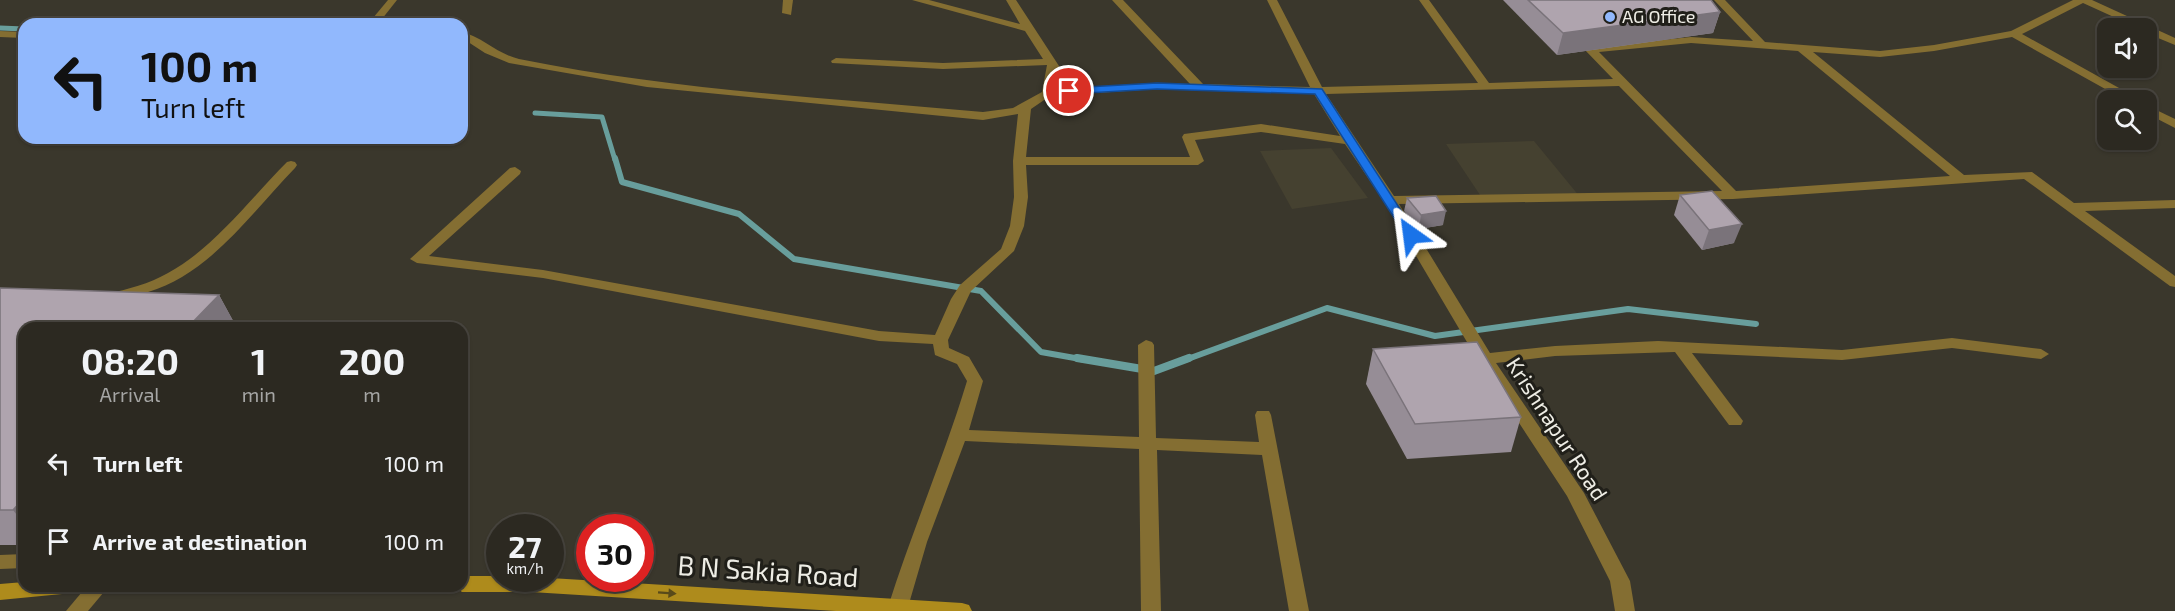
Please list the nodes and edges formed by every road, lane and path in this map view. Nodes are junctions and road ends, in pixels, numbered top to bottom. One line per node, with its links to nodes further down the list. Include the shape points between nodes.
1 (393, 0): 11 (lane)
2 (788, 0): 10 (street)
3 (917, 0): 13 (street)
4 (1011, 0): 13 (street)
5 (1117, 0): 28 (street)
6 (1272, 0): 30 (street, Krishnapur Road)
7 (1424, 0): 27 (street)
8 (1719, 0): 21 (street)
9 (2082, 0): 12 (street); 15 (street)
10 (787, 13)
11 (378, 18)
12 (2122, 18)
13 (1029, 29): 25 (street)
14 (0, 34): 17 (street)
15 (2014, 34): 22 (street, via 1880,54); 29 (street)
16 (2157, 34): 20 (street)
17 (18, 35)
18 (468, 37): 32 (street, via 513,61 647,84 983,116)
19 (1574, 38): 23 (street)
20 (2175, 42)
21 (1762, 45): 22 (street); 23 (street, via 1688,36)
22 (1801, 48): 39 (street)
23 (1592, 50): 26 (street)
24 (836, 61): 25 (street, via 943,66)
25 (1050, 62): 31 (street, via 1053,66)
26 (1623, 82): 27 (street); 40 (street)
27 (1486, 86): 30 (street)
28 (1200, 87): 30 (street); 31 (street)
29 (2115, 90)
30 (1318, 91): 35 (street, Krishnapur Road)
31 (1047, 93): 32 (street)
32 (1025, 109): 36 (street)
33 (2157, 114): 34 (street)
34 (2175, 124)
35 (1349, 141): 36 (street, via 1260,128 1188,137 1198,161); 41 (street, Krishnapur Road)
36 (1019, 161): 46 (street, via 1021,196 1017,226 1007,251 965,288)
37 (291, 165): 45 (street, via 192,264 161,282)
38 (515, 171): 46 (street, via 417,259 543,274 879,336)
39 (1962, 180): 40 (street); 43 (street, via 2027,175)
40 (1733, 195): 41 (street)
41 (1390, 200): 50 (street, Krishnapur Road)
42 (2175, 204): 43 (street)
43 (2072, 207): 44 (street)
44 (2175, 283)
45 (103, 298)
46 (940, 340): 53 (street, via 940,351 963,362 975,381)
47 (1146, 345): 54 (street)
48 (1680, 348): 49 (street, via 1842,355 1952,343); 50 (street, via 1555,351); 52 (street)
49 (2041, 354)
50 (1485, 358): 70 (street, Krishnapur Road, via 1575,493 1620,581)
51 (1263, 415): 55 (street)
52 (1735, 421)
53 (959, 435): 54 (street); 65 (street)
54 (1148, 443): 55 (street); 68 (street)
55 (1270, 449): 69 (street)
56 (0, 551): 57 (street)
57 (18, 551)
58 (18, 561): 59 (street)
59 (0, 562)
60 (468, 584): 64 (main road, B N Sakia Road, one-way to 64, via 531,584)
61 (18, 590): 62 (main road)
62 (0, 592)
63 (93, 592): 66 (street)
64 (767, 605): 65 (main road, B N Sakia Road)
65 (898, 607): 67 (main road, B N Sakia Road)
66 (76, 611)
67 (962, 611)
68 (1151, 611)
69 (1299, 611)
70 (1625, 611)

